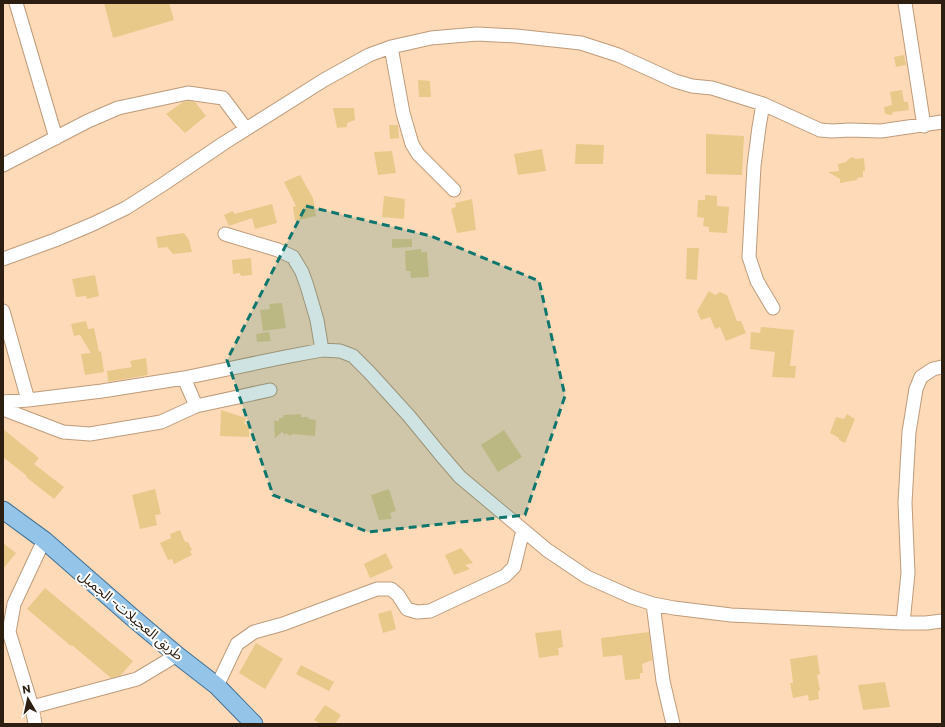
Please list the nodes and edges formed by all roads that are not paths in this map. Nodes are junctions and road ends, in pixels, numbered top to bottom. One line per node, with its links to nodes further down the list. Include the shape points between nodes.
1 (16, 3): 8 (street)
2 (905, 3): 6 (street)
3 (391, 47): 4 (street, via 431,38 477,34 581,43 674,81 712,88); 7 (street, via 324,80); 10 (street, via 412,144 418,154)
4 (763, 104): 6 (street, via 820,130 881,131); 13 (street, via 754,166 749,257 757,280)
5 (942, 122): 6 (street)
6 (924, 126)
7 (246, 129): 8 (street, via 223,98 188,93 118,108); 12 (street, via 126,208 62,238)
8 (56, 138): 9 (street)
9 (3, 166)
10 (454, 190)
11 (225, 234): 15 (street, via 293,257 307,286)
12 (3, 258)
13 (773, 308)
14 (3, 311): 19 (street)
15 (322, 350): 17 (street); 24 (street, via 340,351 353,356 409,416 460,478)
16 (942, 367): 28 (street, via 933,369 921,377 916,390 906,503 908,573)
17 (184, 378): 19 (street, via 102,392); 21 (street)
18 (270, 390): 21 (street)
19 (28, 400): 20 (street)
20 (3, 402)
21 (196, 406): 22 (street, via 161,422 90,434 63,432)
22 (3, 409)
23 (3, 510): 25 (main road, طريق العجيلات- الجميل)
24 (522, 530): 26 (street, via 587,577); 30 (street, via 514,567 505,576 430,611 417,612 407,609 391,589 377,589 283,624 254,632 237,644)
25 (44, 540): 29 (main road, طريق العجيلات- الجميل); 31 (street, via 14,604 9,632)
26 (653, 604): 28 (street, via 730,615); 34 (street, via 663,681)
27 (942, 621): 28 (street)
28 (903, 623)
29 (177, 655): 30 (main road, طريق العجيلات- الجميل); 31 (street, via 137,679)
30 (217, 686): 33 (main road, طريق العجيلات- الجميل)
31 (32, 707): 32 (street)
32 (35, 724)
33 (254, 724)
34 (673, 724)

